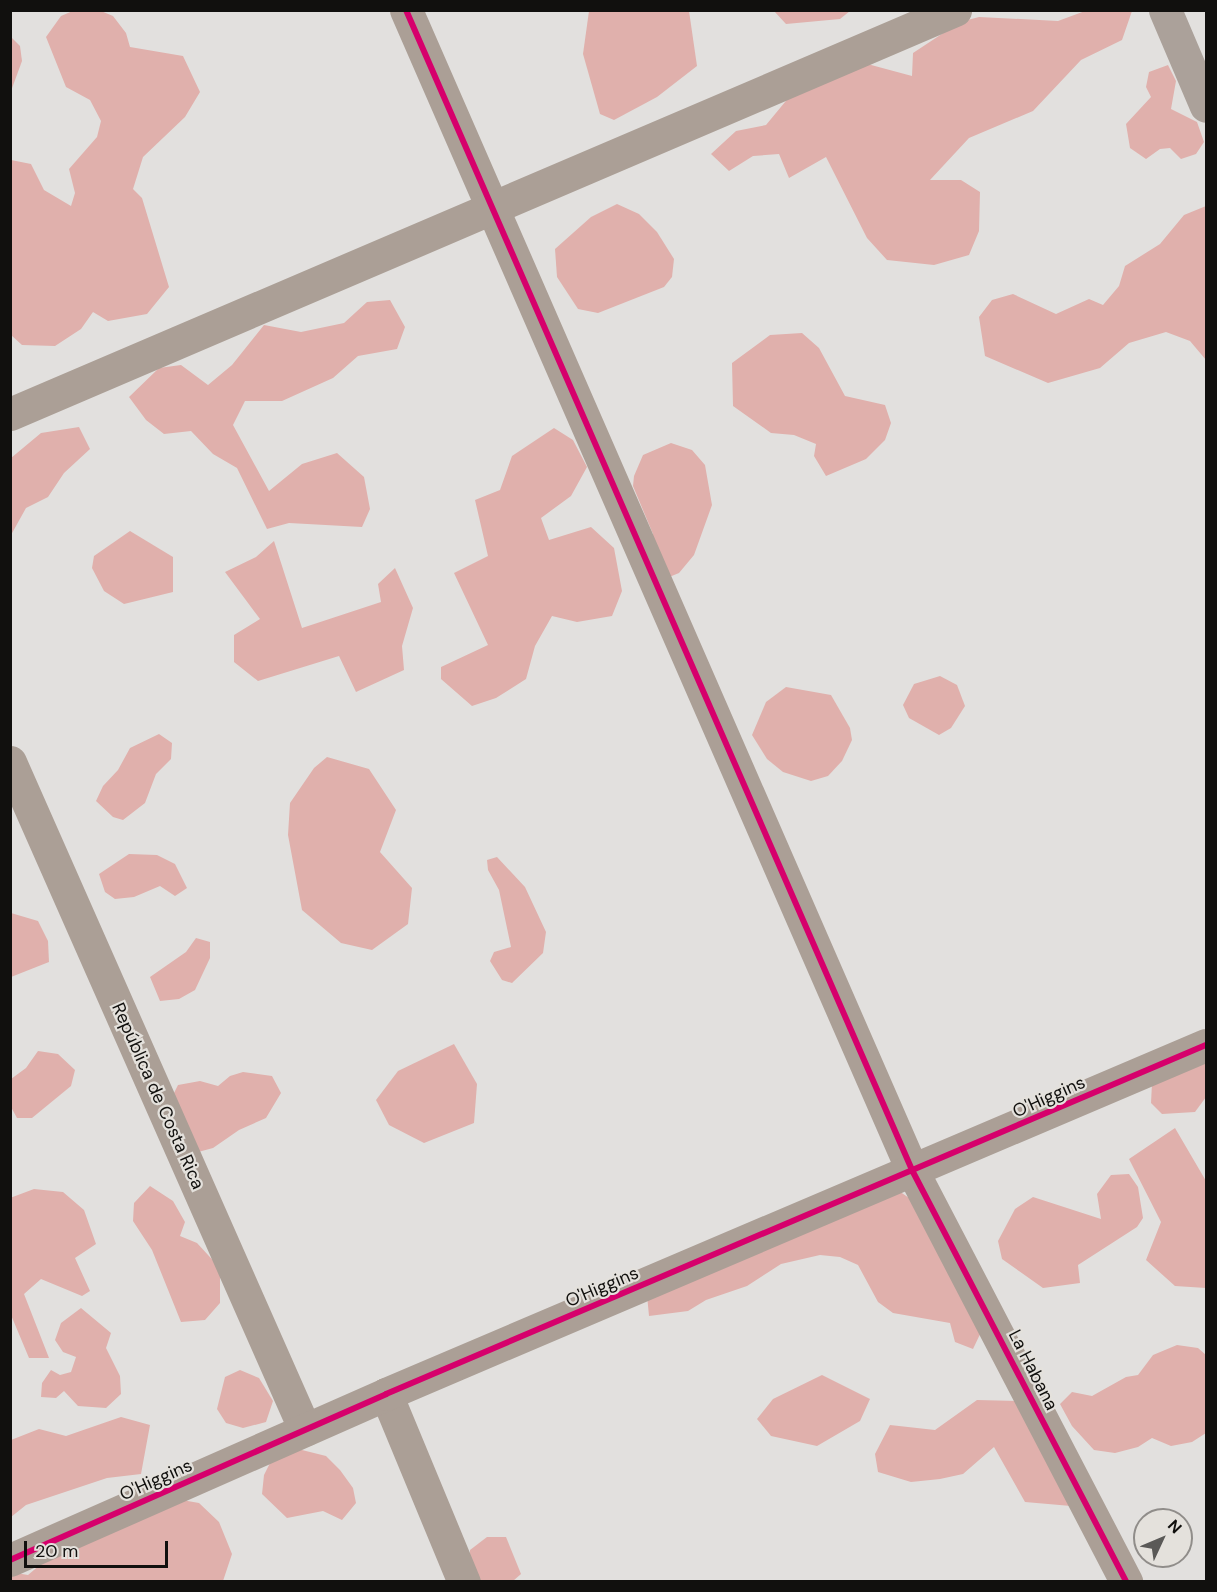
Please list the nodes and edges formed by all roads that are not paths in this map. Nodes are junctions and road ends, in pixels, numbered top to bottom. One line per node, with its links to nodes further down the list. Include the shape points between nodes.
1 (405, 10): 5 (street, La Habana)
2 (955, 10): 5 (street)
3 (1165, 10): 4 (main road)
4 (1206, 106)
5 (492, 208): 6 (street); 9 (street, La Habana)
6 (10, 414)
7 (10, 762): 11 (street, República de Costa Rica)
8 (1206, 1045): 9 (street, O'Higgins)
9 (914, 1172): 10 (street, O'Higgins); 14 (street, La Habana)
10 (386, 1394): 11 (street, O'Higgins); 13 (street)
11 (305, 1430): 12 (street, O'Higgins)
12 (10, 1560)
13 (464, 1581)
14 (1126, 1581)

